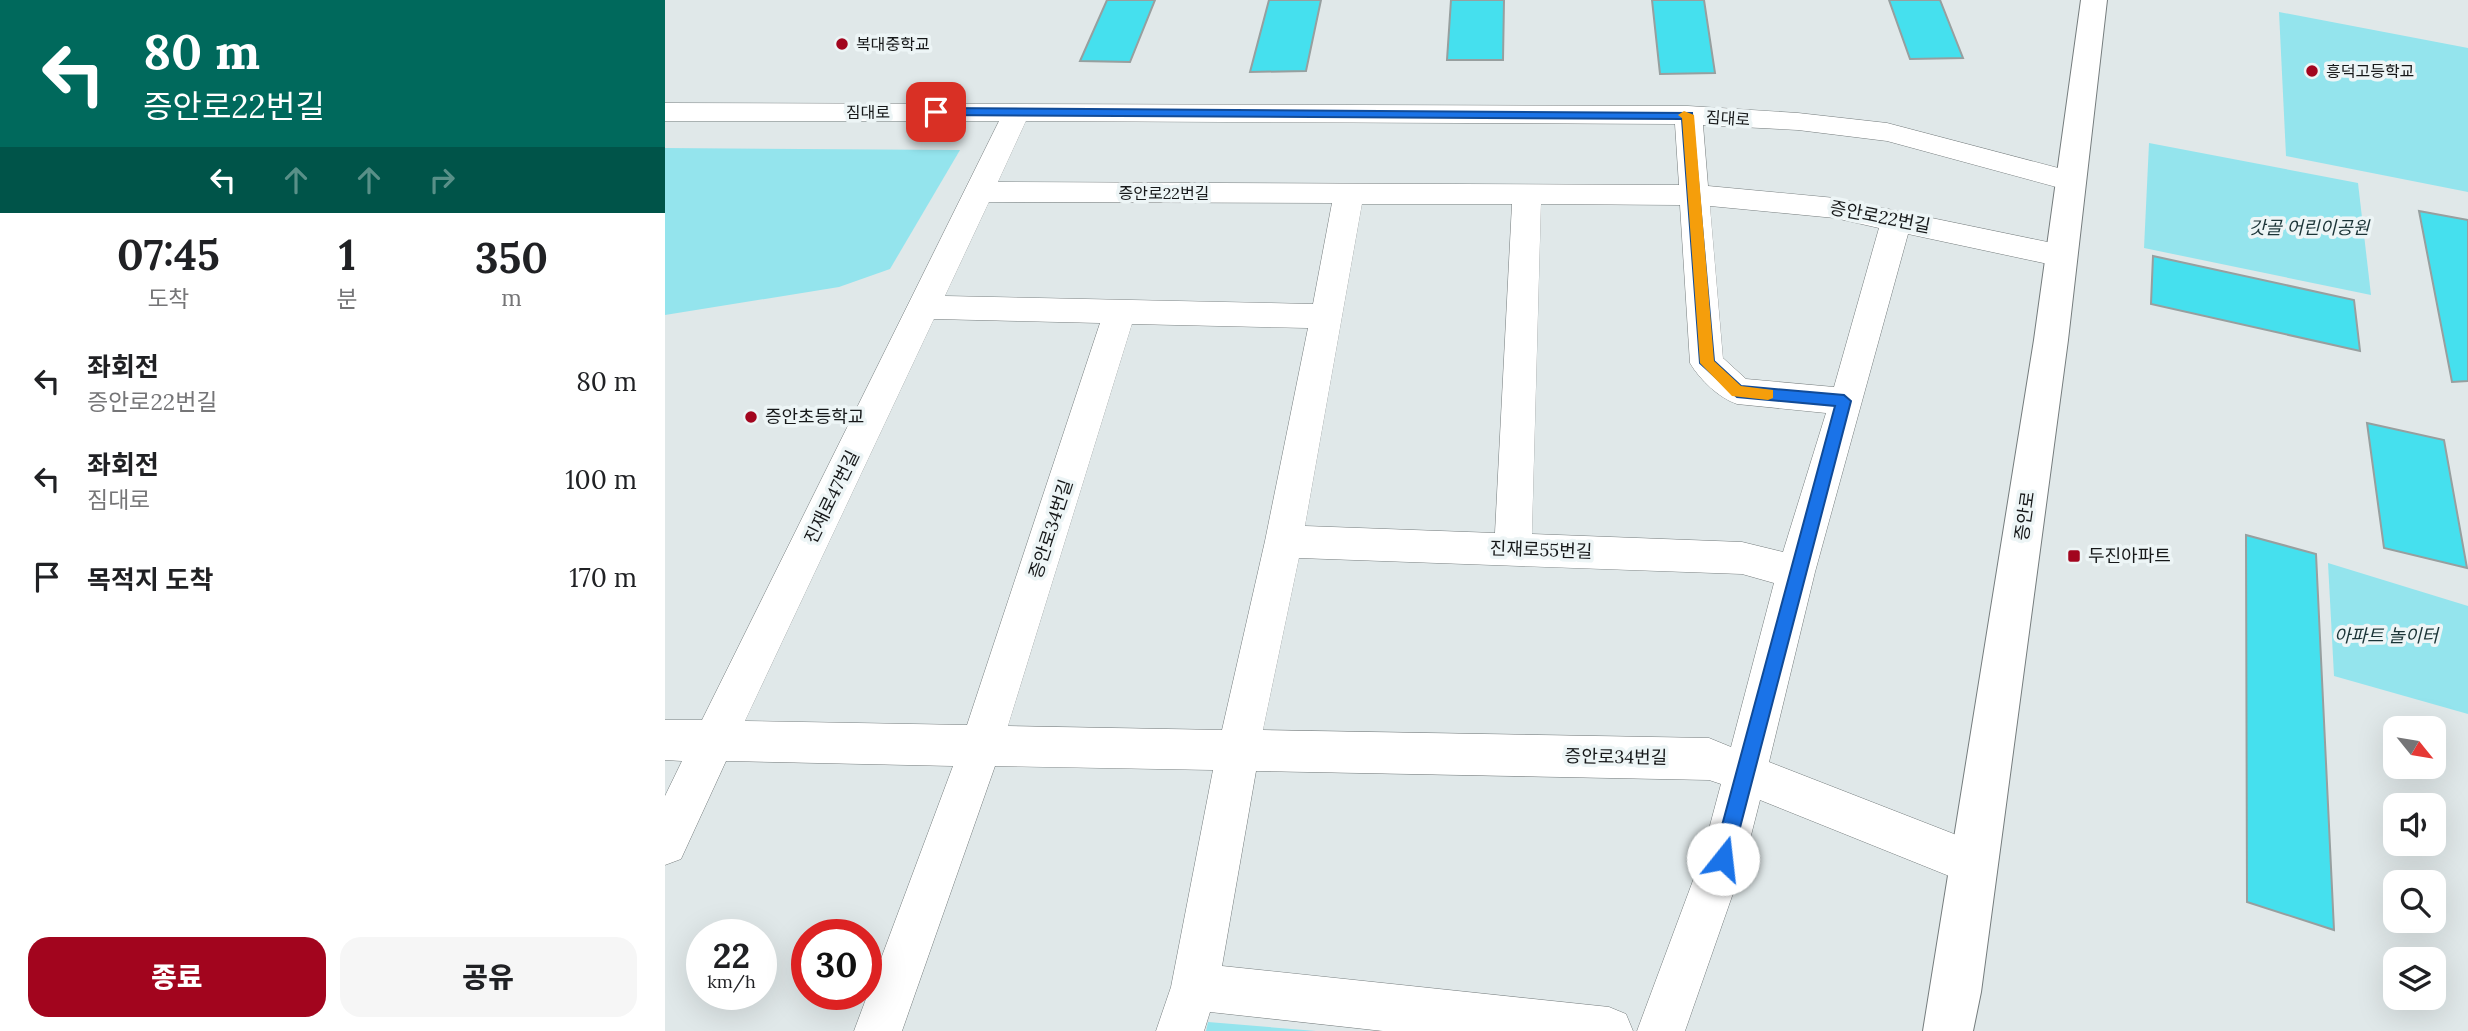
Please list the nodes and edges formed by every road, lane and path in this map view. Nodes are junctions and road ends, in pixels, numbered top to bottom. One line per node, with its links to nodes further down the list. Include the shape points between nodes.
1 (2094, 0): 5 (street, 증안로)
2 (665, 112): 3 (street, 짐대로)
3 (1017, 112): 4 (street, 짐대로); 6 (street, 진재로47번길)
4 (1688, 115): 5 (street, 짐대로, via 1861,128); 9 (street)
5 (2071, 181): 11 (street, 증안로)
6 (978, 192): 7 (street, 증안로22번길); 12 (street, 진재로47번길)
7 (1349, 194): 8 (street, 증안로22번길); 14 (street)
8 (1527, 194): 9 (street, 증안로22번길); 17 (street)
9 (1695, 195): 10 (street, 증안로22번길, via 1835,208); 15 (street, via 1707,363 1737,391)
10 (1896, 219): 11 (street, 증안로22번길); 15 (street)
11 (2062, 256): 25 (street, 증안로)
12 (923, 307): 13 (street); 20 (street, 진재로47번길)
13 (1120, 312): 14 (street); 21 (street, 증안로34번길)
14 (1327, 316): 16 (street)
15 (1844, 401): 18 (street)
16 (1284, 541): 17 (street, 진재로55번길); 22 (street)
17 (1513, 549): 18 (street, 진재로55번길, via 1742,558)
18 (1796, 572): 23 (street)
19 (665, 740): 20 (street, 증안로34번길)
20 (715, 741): 21 (street, 증안로34번길); 24 (street, 진재로47번길)
21 (981, 746): 22 (street, 증안로34번길); 27 (street, 증안로34번길)
22 (1238, 751): 23 (street, 증안로34번길, via 1709,759); 26 (street)
23 (1747, 773): 25 (street, 증안로34번길); 29 (street, via 1723,859)
24 (665, 843)
25 (1974, 864): 30 (street, 증안로)
26 (1188, 1009): 28 (street)
27 (878, 1031)
28 (1609, 1031)
29 (1661, 1031)
30 (1948, 1031)

